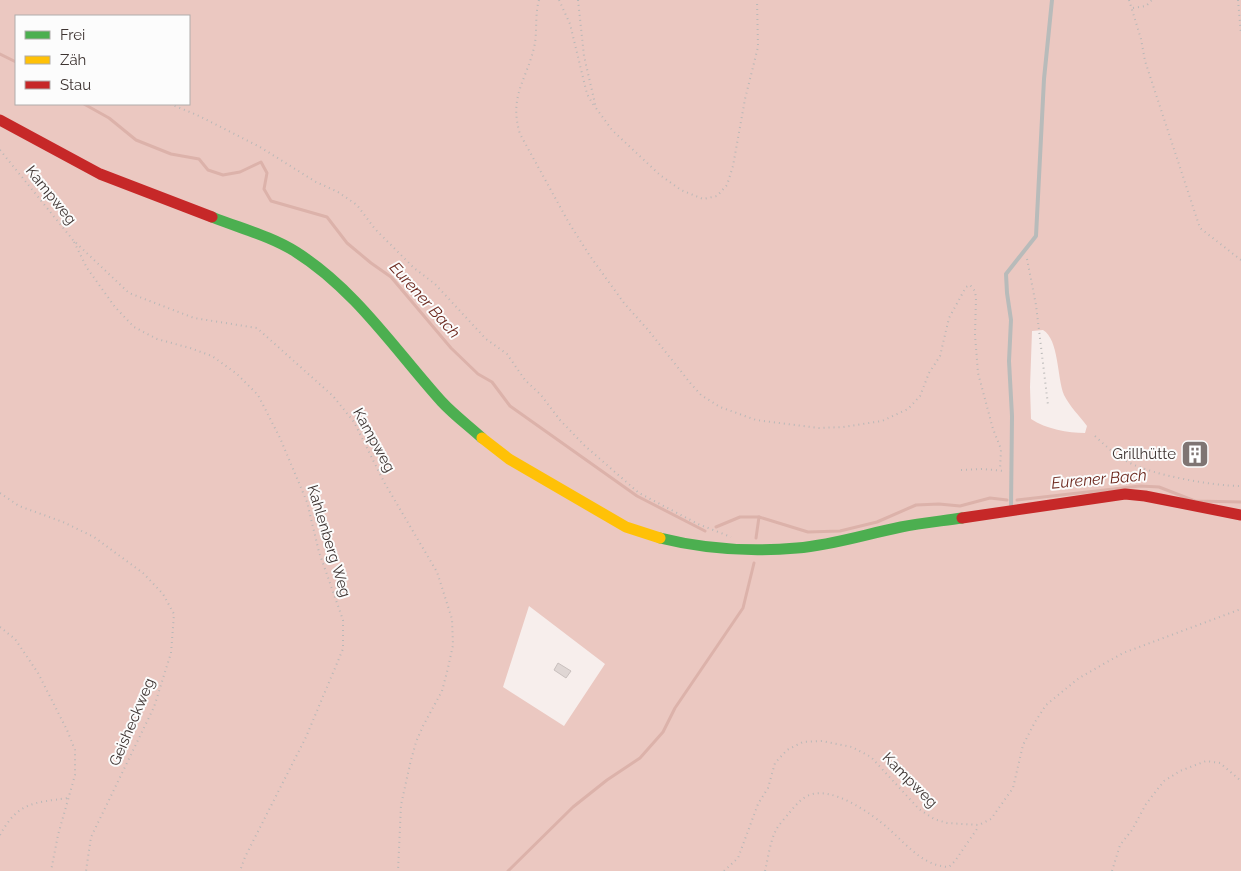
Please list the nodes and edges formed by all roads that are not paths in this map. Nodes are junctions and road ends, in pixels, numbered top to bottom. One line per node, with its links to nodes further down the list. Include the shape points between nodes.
1 (1052, 0): 3 (lane, via 1044,79 1036,236 1006,274 1011,320)
2 (0, 120): 3 (street, via 100,174 295,251 338,285 444,404 485,441 509,459 626,527 680,543 758,550 844,541 901,527)
3 (1011, 511): 4 (street, via 1125,494)
4 (1241, 515)

